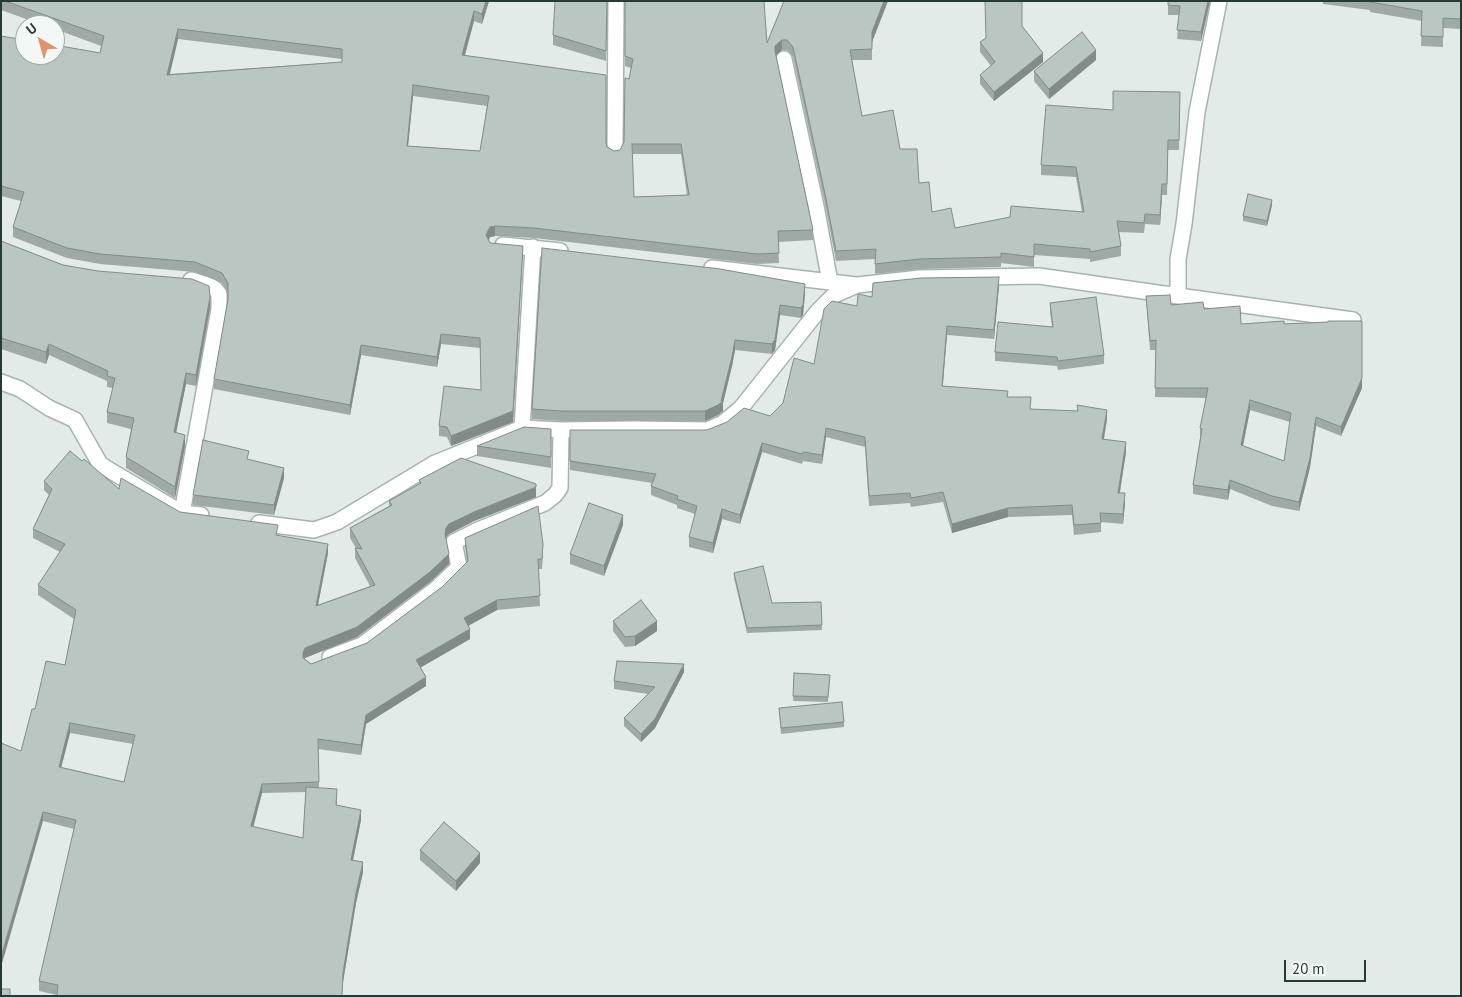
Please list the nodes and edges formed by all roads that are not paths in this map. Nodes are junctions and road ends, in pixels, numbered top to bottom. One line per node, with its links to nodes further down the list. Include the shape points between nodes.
1 (616, 1): 4 (street)
2 (1219, 1): 12 (street, via 1198,112 1178,258)
3 (784, 59): 10 (street)
4 (615, 152)
5 (495, 245): 6 (street)
6 (533, 247): 7 (street); 15 (street)
7 (572, 252)
8 (701, 267): 10 (street)
9 (175, 279): 17 (street, via 210,286 219,294)
10 (830, 282): 11 (street)
11 (857, 285): 12 (street, via 920,278 1039,276); 16 (street, via 834,295 818,310 741,408 723,423 706,430)
12 (1178, 296): 13 (street)
13 (1353, 320)
14 (1, 382): 17 (street, via 75,420 100,464)
15 (522, 428): 16 (street); 19 (street, via 435,463 337,522 314,530)
16 (561, 430): 20 (street, via 560,488 555,495 546,503 454,542 459,567 436,589 362,645)
17 (182, 513): 18 (street)
18 (218, 518)
19 (245, 522)
20 (320, 661)

